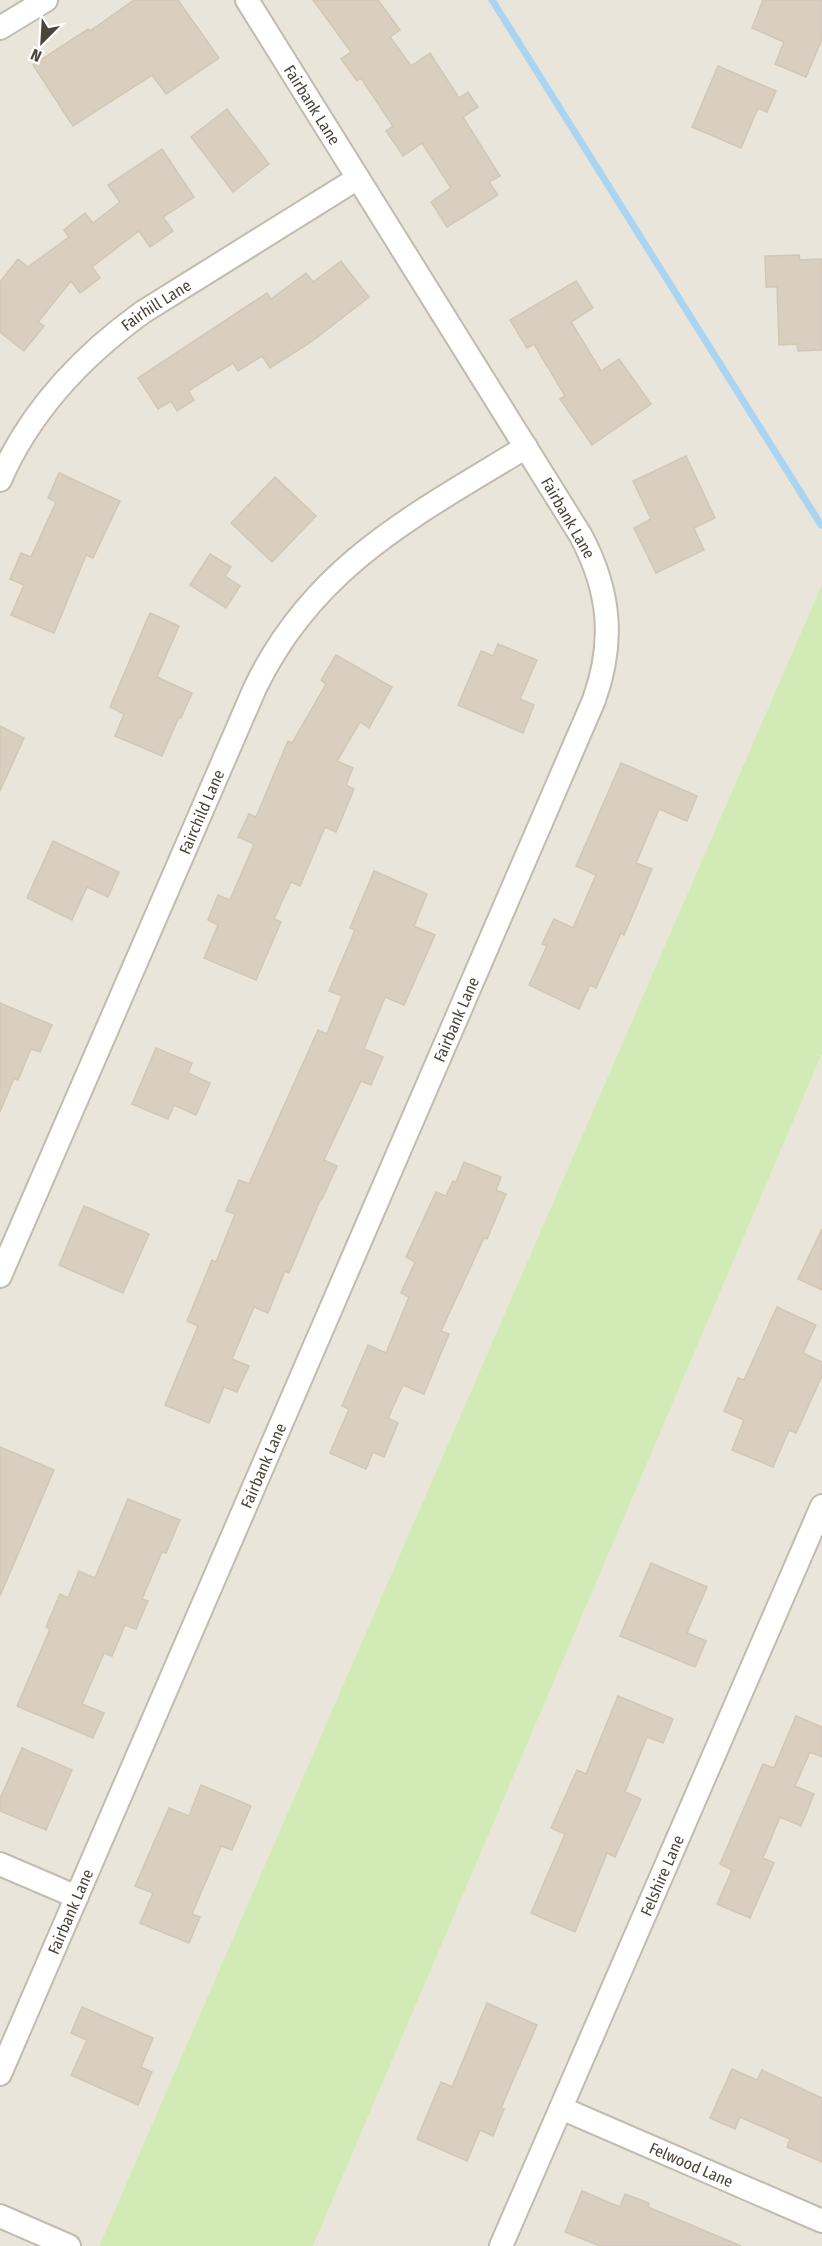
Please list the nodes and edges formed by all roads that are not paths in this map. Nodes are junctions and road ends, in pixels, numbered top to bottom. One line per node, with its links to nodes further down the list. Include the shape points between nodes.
1 (46, 0): 3 (street)
2 (247, 0): 4 (street, Fairbank Lane)
3 (0, 28)
4 (358, 178): 5 (street, Fairbank Lane); 6 (street, Fairhill Lane, via 118,330 47,401)
5 (526, 447): 7 (street, Fairchild Lane, via 377,540 320,593 274,651); 10 (street, Fairbank Lane, via 581,536 602,585 607,634 599,685)
6 (0, 480)
7 (0, 1276)
8 (822, 1506): 12 (street, Felshire Lane)
9 (0, 1864): 10 (street)
10 (76, 1897): 11 (street, Fairbank Lane)
11 (0, 2074)
12 (561, 2108): 14 (street, Felwood Lane); 16 (street, Felshire Lane)
13 (0, 2216): 15 (street)
14 (822, 2222)
15 (69, 2246)
16 (501, 2246)

